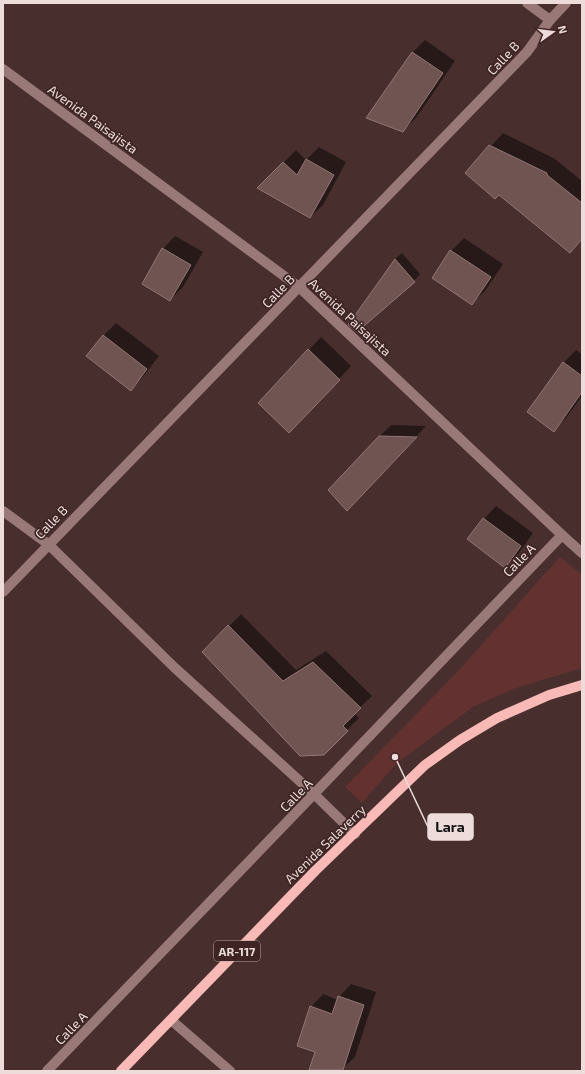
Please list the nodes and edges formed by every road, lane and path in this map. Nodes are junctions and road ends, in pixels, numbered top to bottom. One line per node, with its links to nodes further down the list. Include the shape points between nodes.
1 (527, 3): 3 (street)
2 (566, 3): 3 (street, Calle B)
3 (550, 20): 5 (street, Calle B, via 527,52)
4 (3, 69): 5 (street, Avenida Paisajista)
5 (300, 287): 7 (street, Avenida Paisajista); 8 (street, Calle B)
6 (3, 511): 8 (street)
7 (562, 534): 9 (street, Avenida Paisajista); 12 (street, Calle A)
8 (48, 544): 10 (street, Calle B); 12 (street, via 175,668)
9 (582, 553)
10 (3, 592)
11 (582, 685): 13 (main road, Avenida Salaverry / AR-117, via 549,695 497,718 460,740 425,765)
12 (314, 794): 13 (street); 15 (street, Calle A)
13 (355, 834): 14 (main road, Avenida Salaverry / AR-117, via 316,870)
14 (171, 1020): 16 (main road, Avenida Salaverry / AR-117); 17 (street)
15 (47, 1071)
16 (121, 1071)
17 (230, 1071)

